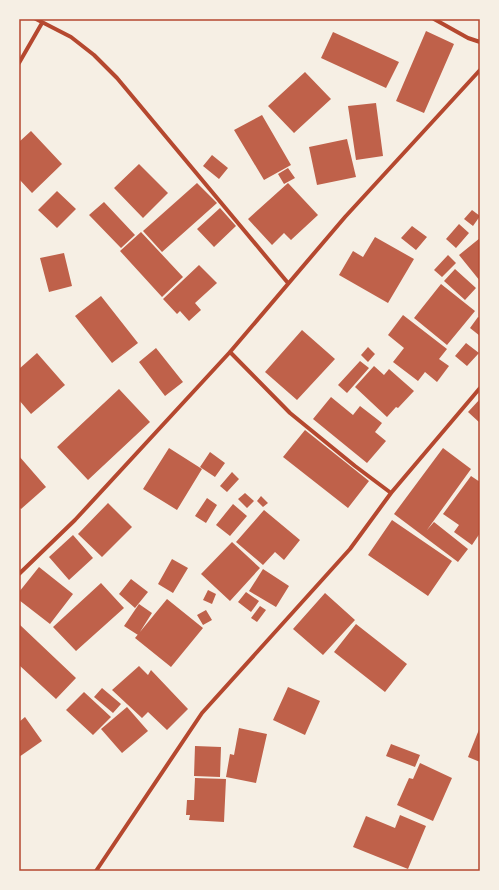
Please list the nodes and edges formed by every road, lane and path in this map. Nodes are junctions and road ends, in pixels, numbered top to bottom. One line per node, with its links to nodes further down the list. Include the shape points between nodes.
1 (36, 19): 3 (street)
2 (434, 19): 4 (street)
3 (42, 22): 5 (street); 7 (street, via 71,37 117,78)
4 (480, 42)
5 (19, 63)
6 (480, 70): 7 (street)
7 (288, 283): 8 (street)
8 (230, 352): 10 (street, via 290,413); 11 (street, via 75,520)
9 (480, 388): 10 (street)
10 (391, 493): 12 (street, via 350,549 202,713)
11 (19, 574)
12 (96, 871)

